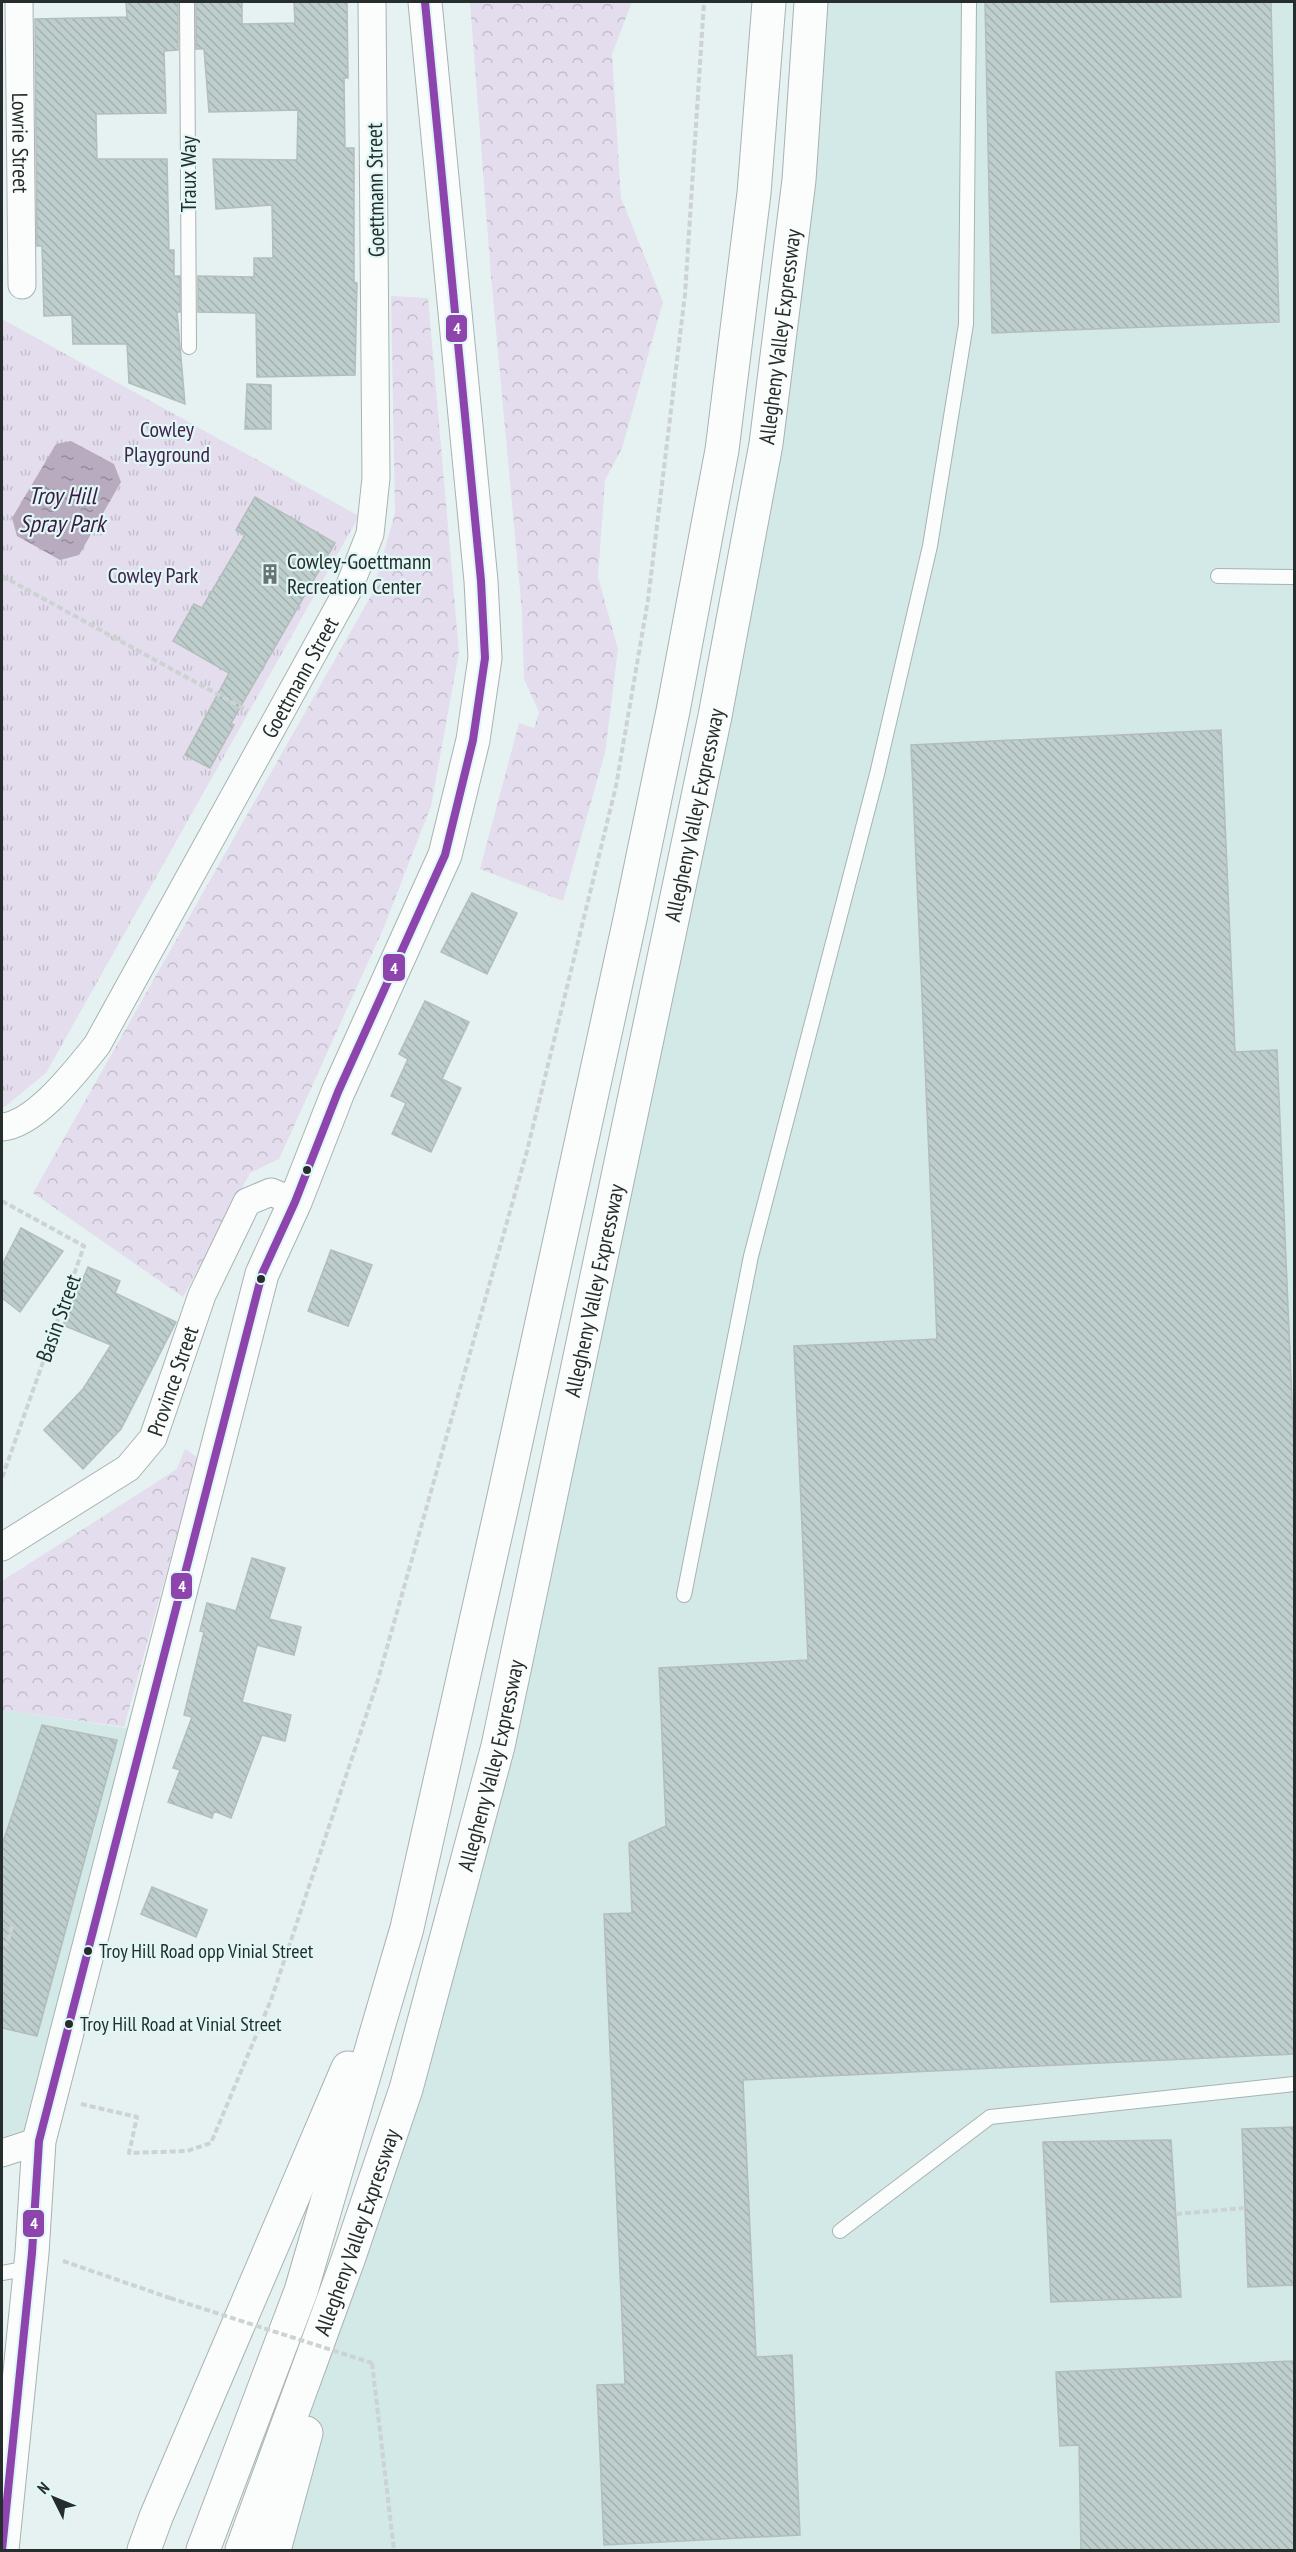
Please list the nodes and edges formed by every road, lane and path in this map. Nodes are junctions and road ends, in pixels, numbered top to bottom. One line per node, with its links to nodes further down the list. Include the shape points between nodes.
1 (19, 2): 9 (street, Lowrie Street)
2 (187, 2): 10 (lane, Traux Way)
3 (372, 2): 14 (street, Goettmann Street, via 376,478 370,534 348,590)
4 (425, 2): 17 (main road, via 481,581 485,658 473,740 445,855 338,1092)
5 (704, 2): 25 (path, via 685,294 648,600 616,786 527,1150 377,1683 271,2000 211,2143 187,2151 129,2153 137,2117 76,2103)
6 (769, 2): 22 (main road, Allegheny Valley Expressway, via 754,193 722,450 673,711)
7 (811, 2): 30 (main road, Allegheny Valley Expressway, via 799,180 766,444 715,716 498,1746 406,2088)
8 (969, 2): 20 (lane, via 966,324 930,546 877,774 751,1256)
9 (22, 285)
10 (189, 347)
11 (2, 576): 14 (path)
12 (1218, 576): 13 (lane)
13 (1294, 577)
14 (273, 725): 15 (street, Goettmann Street, via 97,1045 58,1092 13,1126)
15 (2, 1126)
16 (2, 1201): 18 (path, Basin Street, via 84,1246)
17 (295, 1202): 19 (street, Province Street, via 271,1192 247,1202 202,1295 153,1438 128,1468); 25 (main road, via 262,1274)
18 (2, 1478)
19 (2, 1547)
20 (684, 1595)
21 (12, 1926): 23 (path, via 7,1944)
22 (407, 1928): 34 (main road); 35 (main road, Allegheny Valley Expressway, via 302,2291)
23 (2, 1942)
24 (1294, 2085): 29 (lane, via 990,2117)
25 (43, 2128): 26 (street); 31 (main road)
26 (2, 2153)
27 (1245, 2208): 28 (path)
28 (1176, 2214)
29 (840, 2231)
30 (349, 2257): 36 (main road, Allegheny Valley Expressway); 37 (main road)
31 (21, 2265): 32 (main road); 38 (path, bridge, via 78,2265 372,2363)
32 (8, 2427): 33 (main road, via 11,2466)
33 (2, 2550)
34 (144, 2550)
35 (203, 2550)
36 (242, 2550)
37 (274, 2550)
38 (394, 2550)

